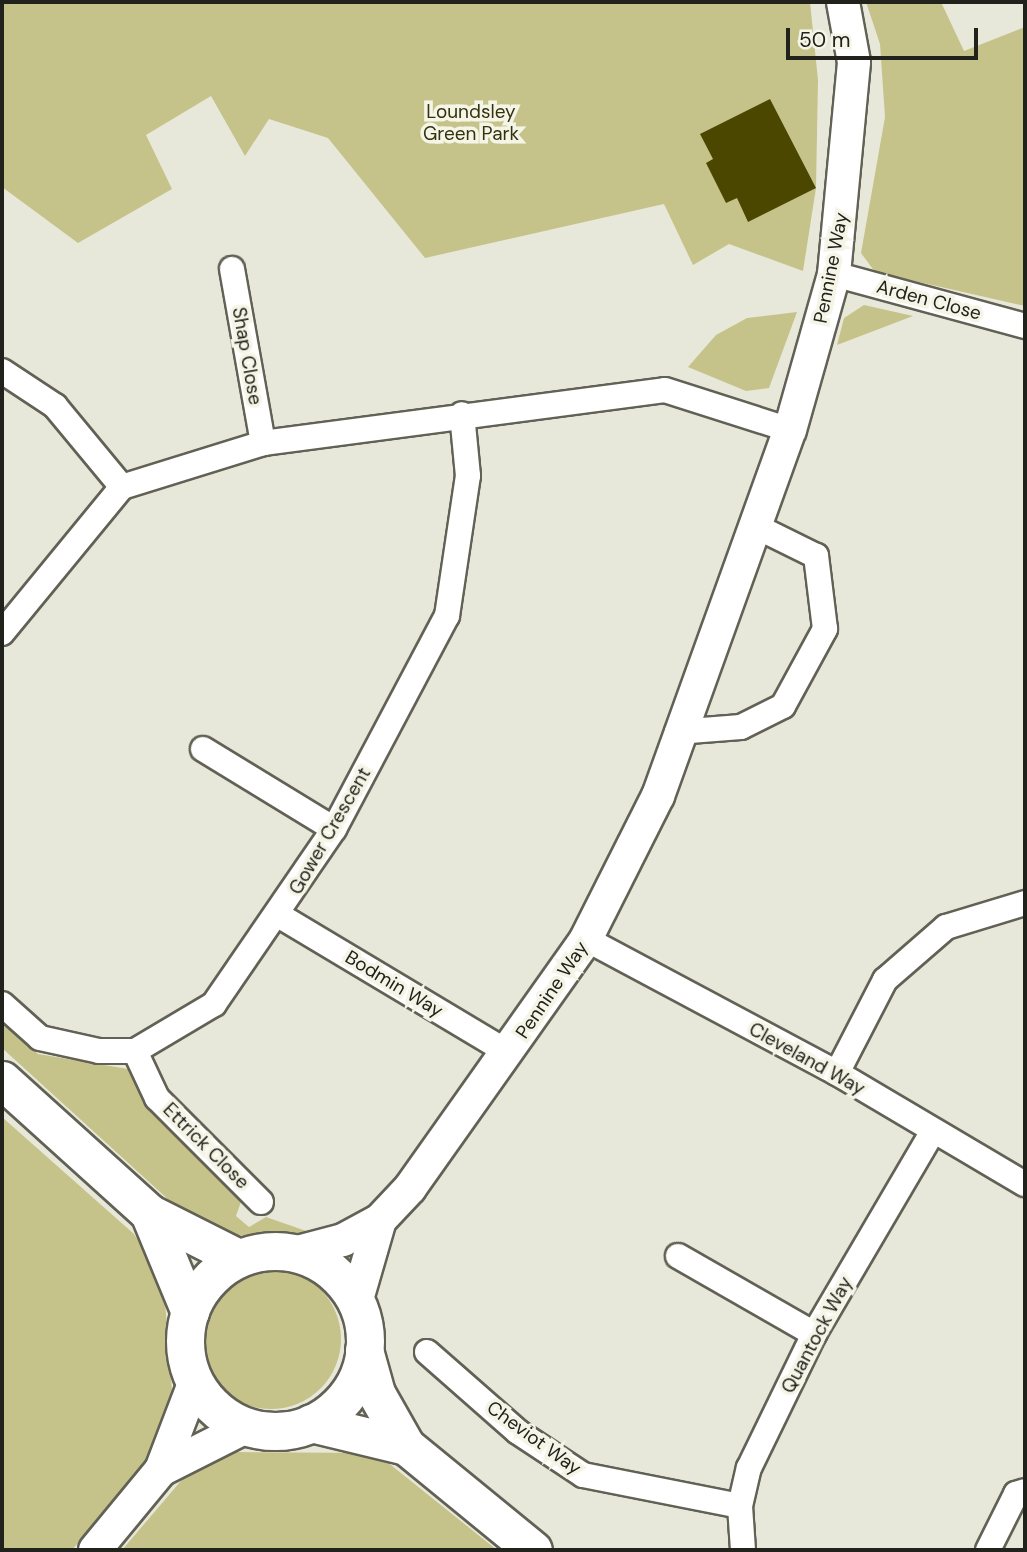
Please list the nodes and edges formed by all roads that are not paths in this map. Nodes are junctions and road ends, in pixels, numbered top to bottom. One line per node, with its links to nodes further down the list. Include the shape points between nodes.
1 (843, 2): 3 (street, Pennine Way, via 855,62)
2 (232, 269): 8 (street, Shap Close)
3 (834, 274): 4 (street, Arden Close); 7 (street, Pennine Way)
4 (1025, 326)
5 (2, 371): 9 (street, via 55,407)
6 (462, 414): 7 (street, via 664,390); 8 (street); 14 (street, Gower Crescent, via 468,476 447,616)
7 (790, 430): 10 (street, Pennine Way)
8 (263, 443): 9 (street)
9 (122, 487): 11 (street)
10 (753, 525): 12 (street, Pennine Way); 12 (street, via 816,556 825,629 783,706 741,727)
11 (2, 633)
12 (677, 732): 17 (street, Pennine Way, via 658,796)
13 (203, 750): 14 (street)
14 (334, 829): 16 (street, Gower Crescent)
15 (1025, 904): 21 (street, via 946,927 886,980)
16 (280, 916): 19 (street, Gower Crescent, via 214,1004); 20 (street, Bodmin Way)
17 (586, 939): 20 (street, Pennine Way); 21 (street, Cleveland Way)
18 (2, 1004): 19 (street, via 40,1038 99,1051)
19 (135, 1051): 25 (street, Ettrick Close, via 157,1098)
20 (509, 1053): 27 (street, Pennine Way)
21 (837, 1073): 23 (street, Cleveland Way)
22 (2, 1080): 26 (main road)
23 (932, 1133): 24 (street, Cleveland Way); 33 (street, Quantock Way)
24 (1025, 1184)
25 (261, 1202)
26 (149, 1213): 30 (main road); 32 (main road)
27 (380, 1220): 28 (street, Pennine Way, via 343,1240); 31 (street, Pennine Way)
28 (293, 1252): 30 (main road); 31 (main road, via 324,1265)
29 (678, 1256): 33 (street)
30 (238, 1258): 32 (main road, via 208,1280)
31 (356, 1303): 34 (main road)
32 (190, 1312): 36 (main road, via 185,1347)
33 (814, 1334): 42 (street, Quantock Way, via 749,1468)
34 (364, 1350): 37 (main road, via 352,1386); 39 (main road, via 376,1393)
35 (427, 1352): 42 (street, Cheviot Way, via 518,1432 583,1475)
36 (195, 1381): 38 (main road, via 222,1413); 40 (street)
37 (311, 1423): 38 (main road, via 280,1430); 39 (main road)
38 (248, 1426): 40 (street)
39 (406, 1446): 44 (main road)
40 (161, 1470): 43 (street)
41 (1025, 1491): 46 (street, via 1016,1494)
42 (740, 1506): 45 (street, Quantock Way)
43 (95, 1550)
44 (533, 1550)
45 (743, 1550)
46 (988, 1550)

